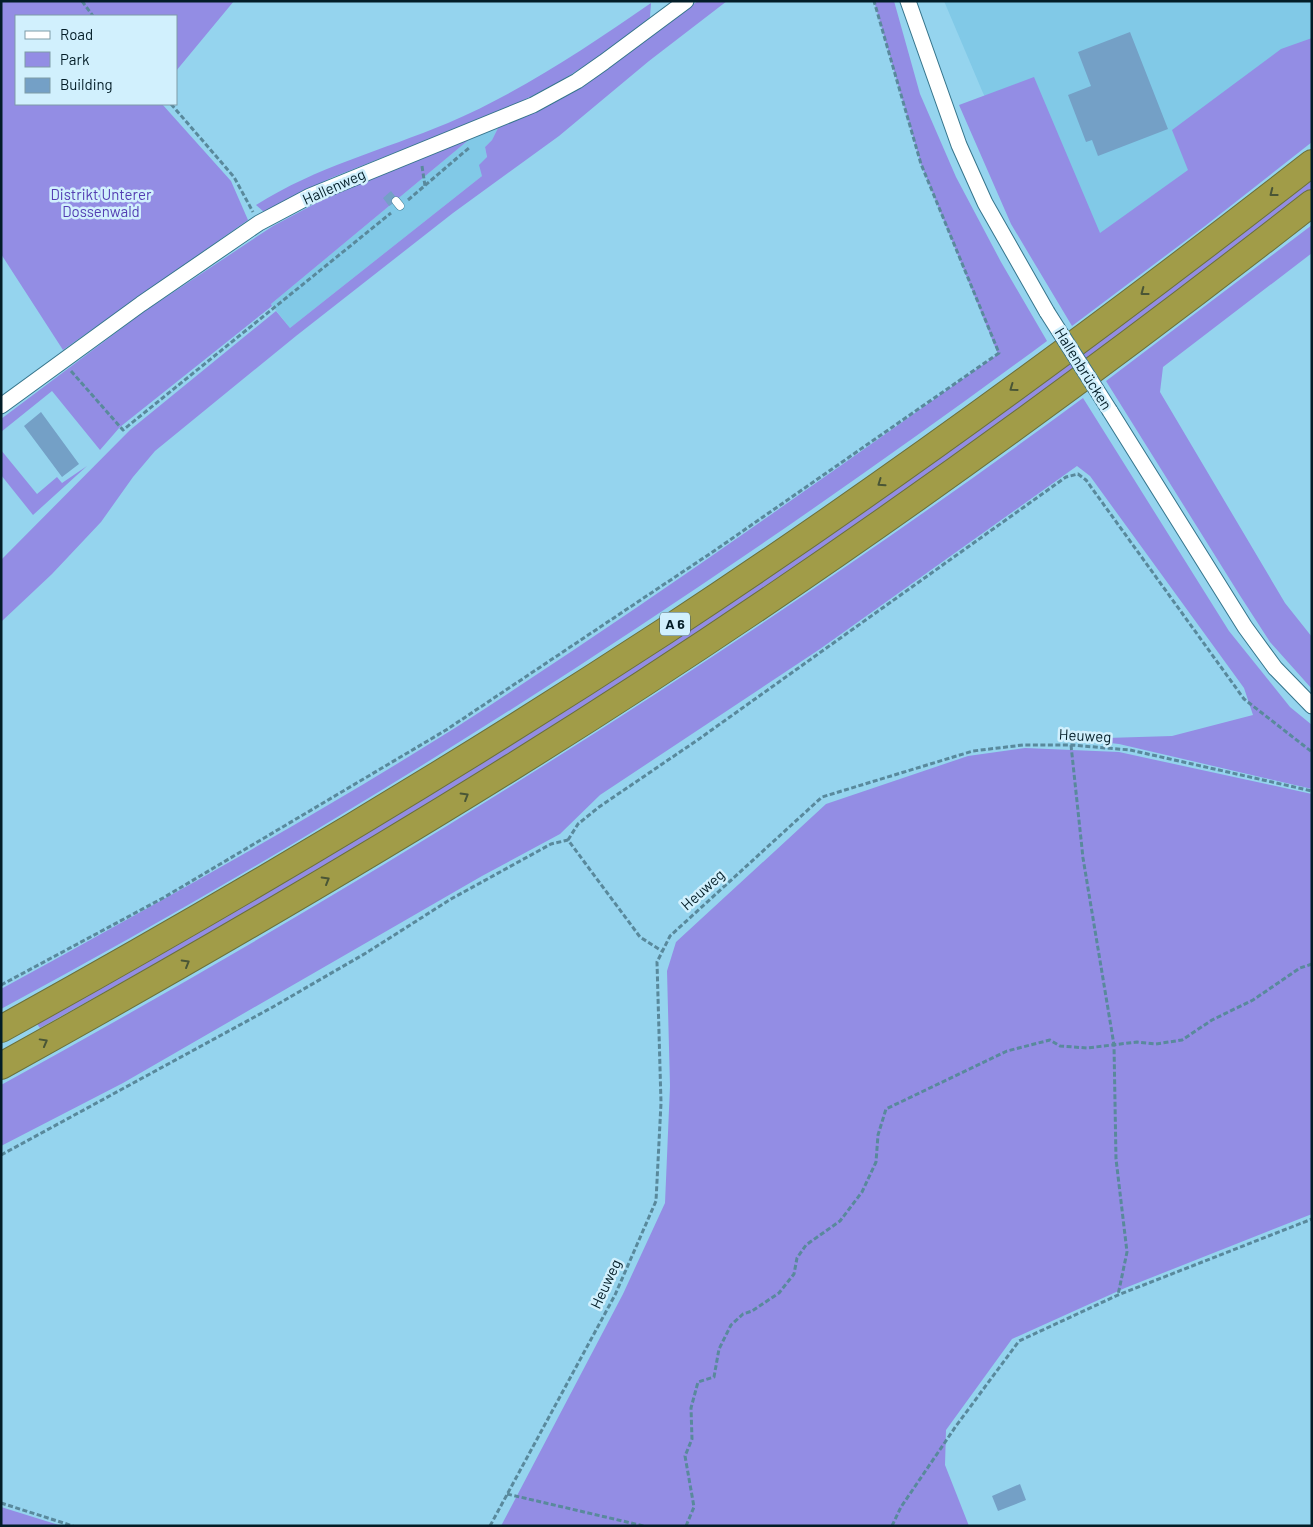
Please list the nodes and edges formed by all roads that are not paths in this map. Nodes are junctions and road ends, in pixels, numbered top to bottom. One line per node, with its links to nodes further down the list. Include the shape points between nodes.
1 (686, 1): 5 (street, Hallenweg, via 577,81 498,121 310,196 259,223)
2 (908, 1): 6 (street, Hallenbrücken, bridge, via 960,145 985,203 1047,312 1244,626 1275,668)
3 (1312, 163): 7 (highway, A 6, one-way to 7, via 988,407 667,629 496,740 337,837 161,941)
4 (1312, 203): 8 (highway, A 6, one-way to 4, via 177,968 349,866 514,766 689,653 1000,438)
5 (1, 406)
6 (1312, 706)
7 (1, 1030)
8 (1, 1066)

